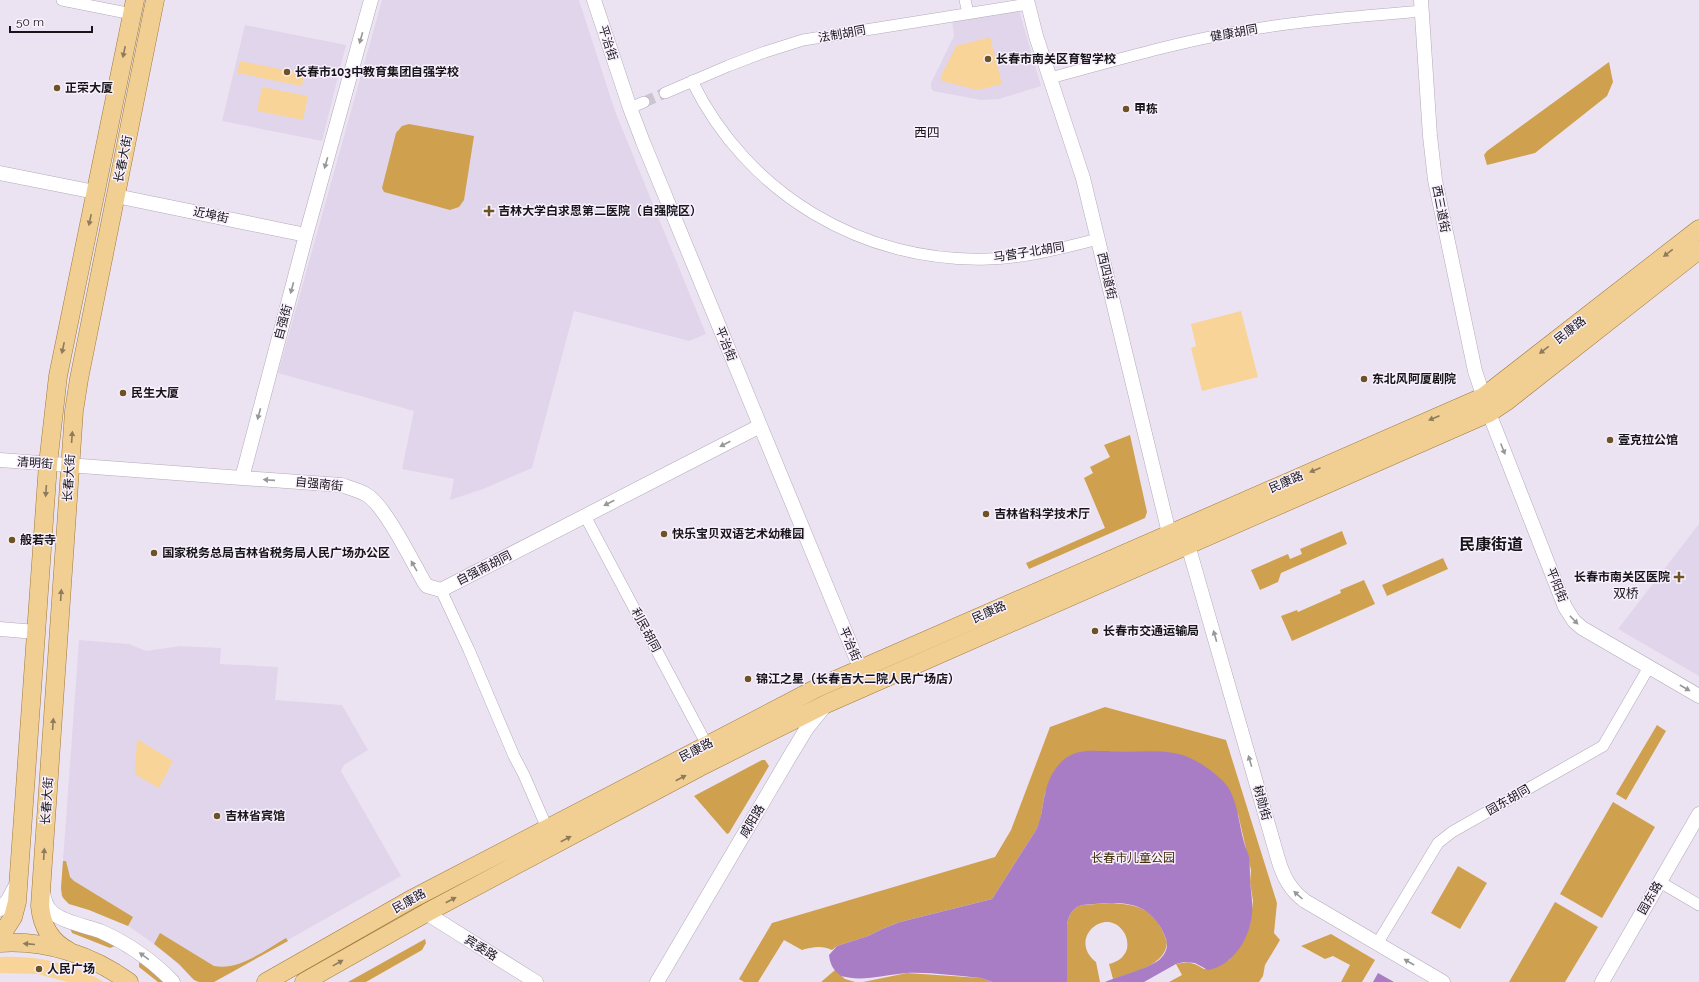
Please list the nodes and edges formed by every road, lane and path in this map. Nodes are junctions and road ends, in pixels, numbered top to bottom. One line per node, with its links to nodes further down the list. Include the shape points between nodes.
1 (62, 0): 8 (street)
2 (155, 0): 17 (main road, 长春大街)
3 (371, 0): 19 (street, 自强街, one-way to 19)
4 (594, 0): 14 (street, 平治街)
5 (965, 0): 9 (street)
6 (1028, 2): 9 (street, 法制胡同); 10 (street, 西四道街)
7 (1421, 5): 10 (street, 健康胡同, via 1232,32); 22 (street, 西三道街, via 1430,136 1438,198 1475,371)
8 (133, 7): 16 (main road, 长春大街, one-way to 16)
9 (968, 13): 11 (street, 法制胡同, via 803,40 765,52)
10 (1050, 78): 20 (street, 西四道街, via 1082,178)
11 (692, 82): 12 (street, 法制胡同); 20 (street, 马营子北胡同, via 716,124 760,174 794,202 853,234 903,250 965,259 1035,254)
12 (665, 93)
13 (644, 102): 14 (street)
14 (630, 108): 23 (street, 平治街)
15 (0, 173): 16 (street)
16 (95, 192): 25 (main road, 长春大街, one-way to 25, via 58,376)
17 (116, 196): 19 (street, 近埠街); 26 (main road, 长春大街, one-way to 17, via 79,379)
18 (1699, 229): 22 (main road, 民康路, one-way to 22)
19 (306, 235): 27 (street, 自强街, one-way to 27)
20 (1098, 239): 29 (street, 西四道街)
21 (1699, 250): 22 (main road, 民康路, via 1507,401)
22 (1486, 405): 29 (main road, 民康路, one-way to 29); 30 (main road, 民康路); 34 (street, 平阳街, one-way to 34, via 1569,615 1582,628)
23 (760, 426): 28 (street, 自强南胡同, one-way to 28); 35 (street, 平治街)
24 (0, 460): 25 (street, 清明街)
25 (48, 464): 26 (street, 清明街); 33 (main road, 长春大街, one-way to 33)
26 (70, 465): 27 (street); 44 (main road, 长春大街, one-way to 26)
27 (242, 478): 31 (street, 自强南街, one-way to 27, via 427,586 382,510 368,495 341,485)
28 (585, 516): 31 (street, 自强南胡同); 39 (street, 利民胡同)
29 (1169, 533): 30 (street); 35 (main road, 民康路)
30 (1188, 545): 36 (main road, 民康路); 50 (street, 树勋街, one-way to 30, via 1296,895 1286,880)
31 (441, 590): 41 (street)
32 (0, 629): 33 (street)
33 (36, 632): 42 (main road, 长春大街)
34 (1650, 667): 37 (street, 平阳街, one-way to 37); 50 (street, 园东胡同, via 1603,746 1452,832 1438,843)
35 (860, 668): 36 (street, 平治街); 38 (street, 咸阳路); 39 (main road, 民康路)
36 (868, 686): 38 (main road, 民康路)
37 (1699, 696)
38 (826, 704): 47 (main road, 民康路, one-way to 38); 57 (street, 咸阳路, via 807,728)
39 (707, 745): 41 (main road, 民康路)
40 (1699, 814): 43 (street, 园东路)
41 (547, 828): 54 (main road, 民康路, via 410,900)
42 (19, 879): 46 (street); 48 (main road, 长春大街, via 13,917)
43 (1660, 882): 45 (street); 59 (street, 园东路)
44 (42, 883): 51 (main road, 长春大街, via 41,914 47,930 57,944); 53 (street, one-way to 44, via 153,963 120,941 52,912 45,901)
45 (1699, 905)
46 (0, 909)
47 (426, 913): 55 (main road, 民康路, one-way to 47); 56 (street, 宾委路)
48 (0, 936)
49 (0, 943): 51 (main road, one-way to 49, via 41,945)
50 (1377, 944): 58 (street, 树勋街, one-way to 50)
51 (69, 951): 52 (main road, via 106,966)
52 (129, 982)
53 (173, 982)
54 (266, 982)
55 (304, 982)
56 (536, 982)
57 (657, 982)
58 (1443, 982)
59 (1602, 982)

